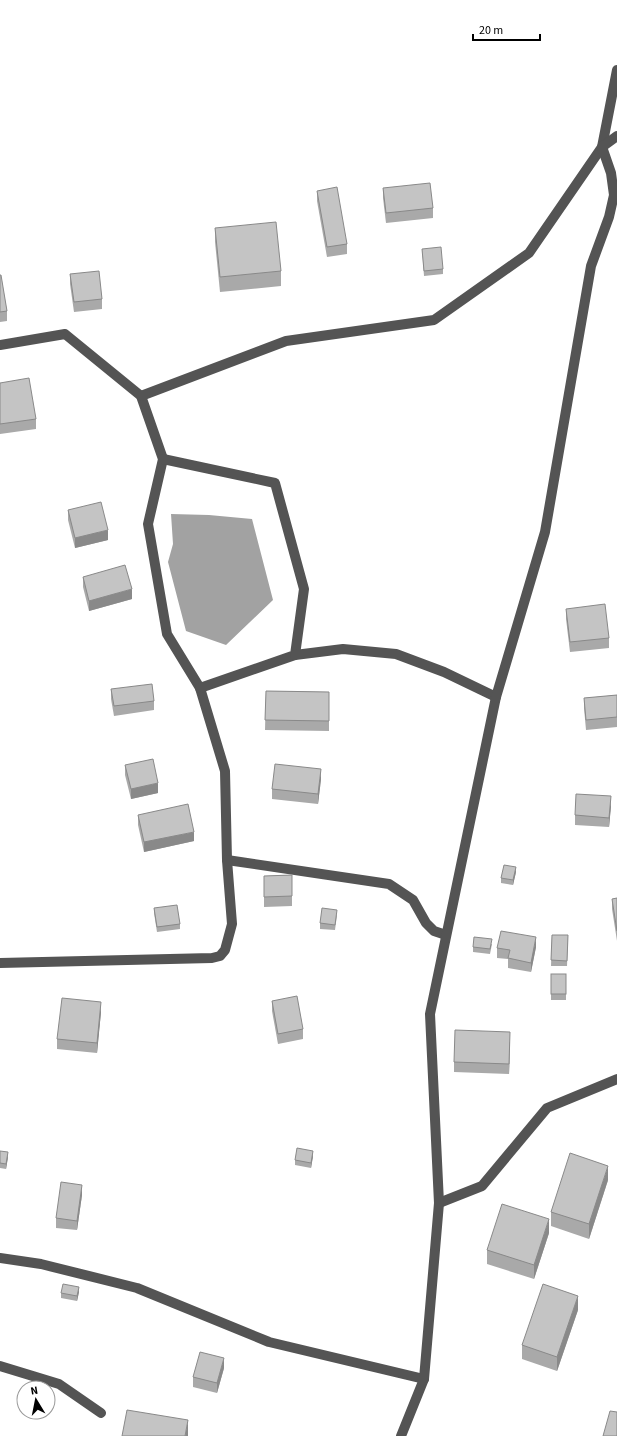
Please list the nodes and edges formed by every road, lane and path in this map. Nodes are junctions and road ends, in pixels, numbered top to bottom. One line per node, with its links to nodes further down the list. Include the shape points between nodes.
1 (617, 70): 3 (street)
2 (617, 136): 3 (street)
3 (602, 147): 5 (street, via 529,253 434,320 286,341); 9 (street, via 611,173 614,195 609,217 591,266 545,532)
4 (0, 345): 5 (street, via 65,334)
5 (141, 396): 6 (street)
6 (163, 459): 7 (street, via 275,483 304,589); 8 (street, via 148,524 167,634)
7 (295, 655): 8 (street); 9 (street, via 343,649 396,654)
8 (200, 688): 10 (street, via 225,771)
9 (496, 696): 11 (street)
10 (227, 860): 11 (street, via 389,884 413,900 426,923 434,931); 12 (street, via 232,924 225,950 220,956)
11 (446, 935): 14 (street, via 430,1014)
12 (0, 963)
13 (617, 1079): 14 (street, via 547,1108 482,1186)
14 (439, 1203): 17 (street)
15 (0, 1258): 17 (street, via 41,1264 136,1288 269,1342)
16 (0, 1366): 18 (street, via 59,1384)
17 (424, 1379): 19 (street)
18 (101, 1413)
19 (401, 1436)

